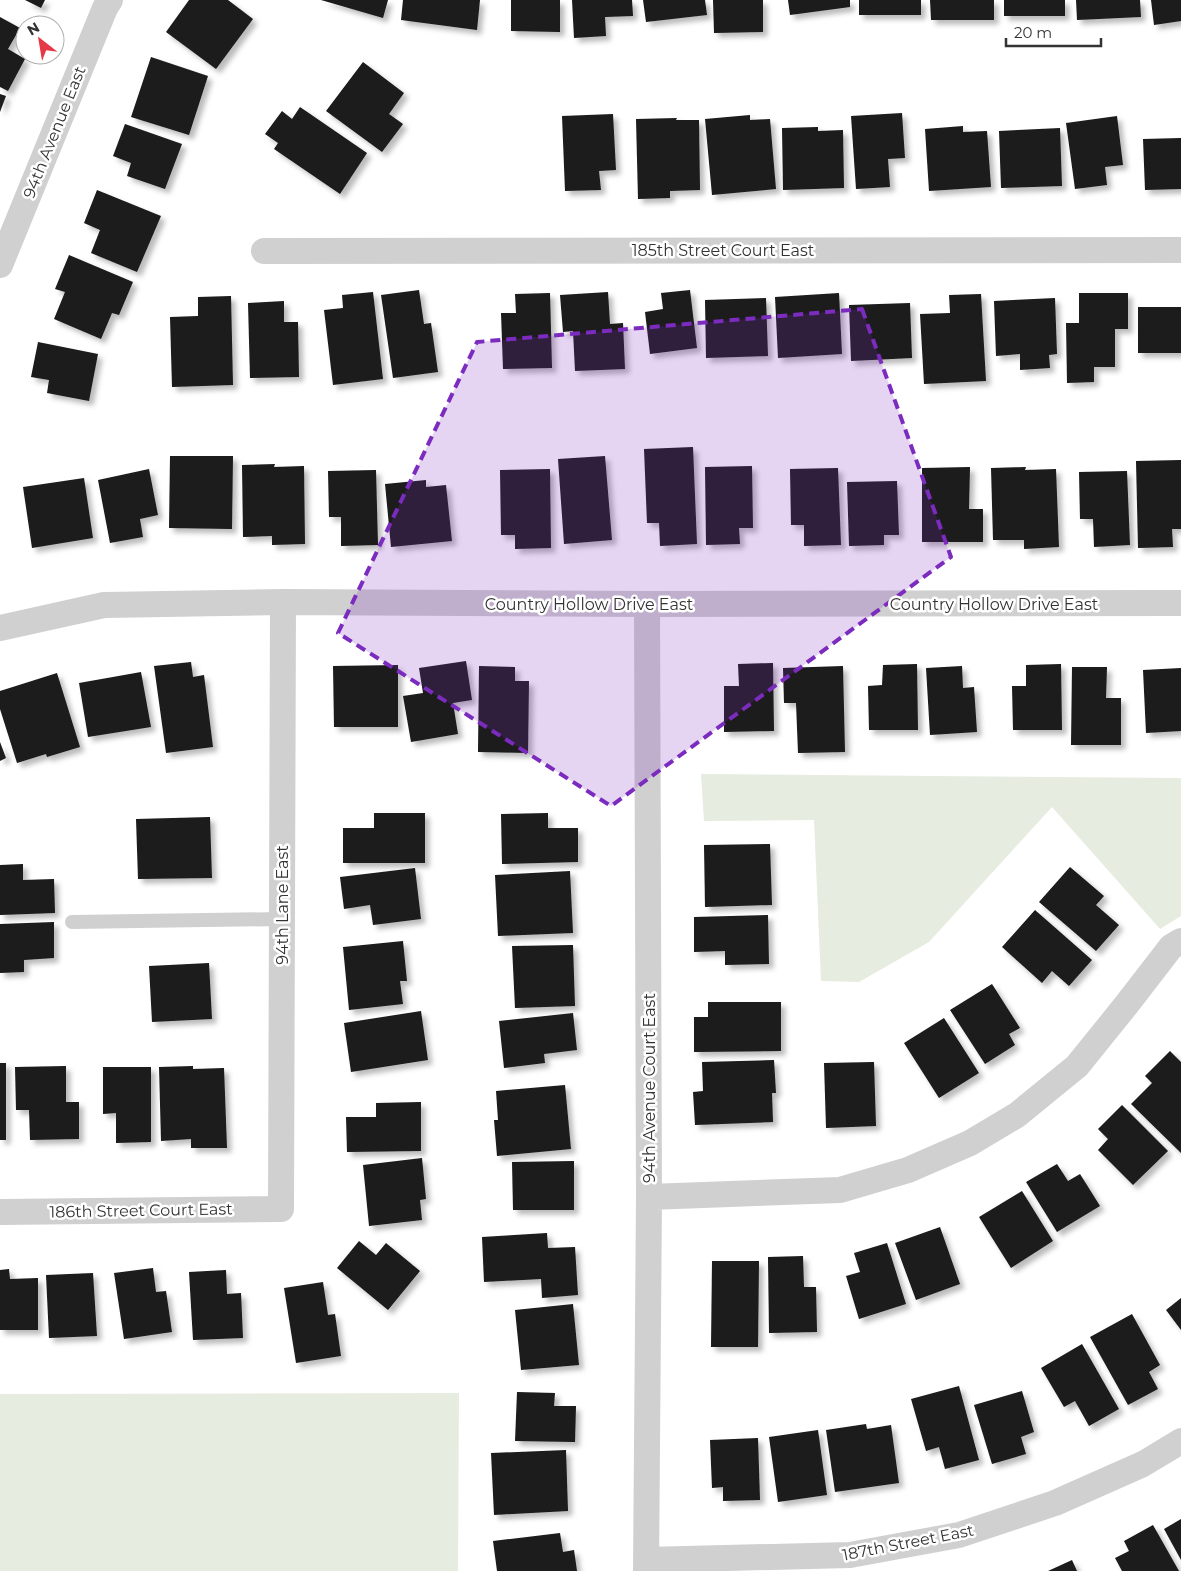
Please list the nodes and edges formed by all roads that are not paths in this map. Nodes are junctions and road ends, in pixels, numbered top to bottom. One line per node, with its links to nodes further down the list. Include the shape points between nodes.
1 (110, 0): 4 (street, 94th Avenue East)
2 (1181, 250): 3 (street, 185th Street Court East)
3 (264, 251)
4 (0, 265)
5 (283, 602): 6 (street, Country Hollow Drive East); 8 (street, Country Hollow Drive East, via 104,606); 9 (street, 94th Lane East)
6 (647, 604): 7 (street, Country Hollow Drive East); 12 (street, 94th Avenue Court East)
7 (1181, 604)
8 (0, 628)
9 (282, 919): 10 (lane); 13 (street, 94th Lane East)
10 (72, 922)
11 (1181, 940): 12 (street, via 1171,947 1077,1066 1017,1115 970,1142 908,1170 840,1190)
12 (650, 1197): 16 (street, 94th Avenue Court East)
13 (281, 1209): 14 (street, 186th Street Court East)
14 (0, 1212)
15 (1181, 1441): 16 (street, 187th Street East, via 1143,1464 1055,1503 959,1535 850,1555)
16 (646, 1566)

